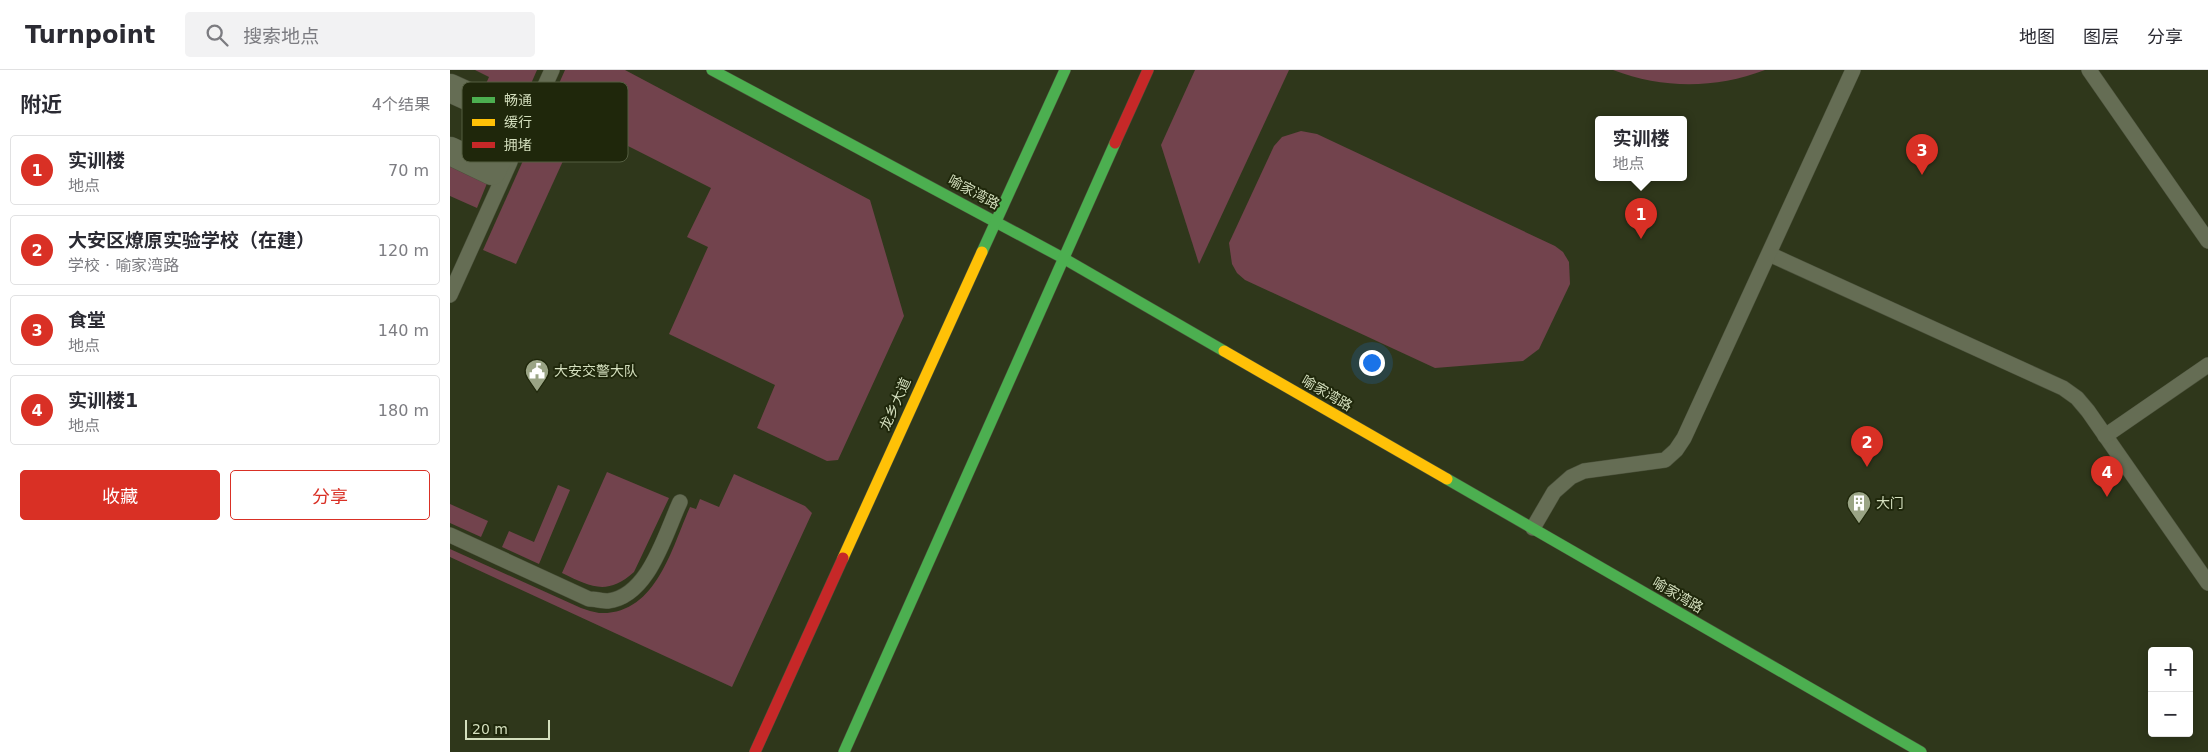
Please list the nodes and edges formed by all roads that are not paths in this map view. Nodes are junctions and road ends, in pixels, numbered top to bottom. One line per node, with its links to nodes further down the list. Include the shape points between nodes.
1 (552, 70): 7 (lane)
2 (712, 70): 15 (main road, 喻家湾路)
3 (1065, 70): 15 (main road, 龙乡大道)
4 (1148, 70): 18 (main road)
5 (1853, 70): 17 (lane)
6 (2088, 70): 16 (lane)
7 (547, 82)
8 (450, 88): 9 (street)
9 (462, 93)
10 (450, 151): 11 (street)
11 (462, 157)
12 (473, 162): 13 (street, via 492,171)
13 (496, 162)
14 (510, 162): 19 (lane)
15 (995, 220): 18 (main road, 喻家湾路); 26 (main road, 龙乡大道)
16 (2208, 241)
17 (1769, 254): 21 (lane, via 2063,388 2077,398); 23 (lane, via 1676,450 1665,460 1571,476 1554,492)
18 (1063, 258): 23 (main road, 喻家湾路); 27 (main road)
19 (450, 295)
20 (2208, 365): 21 (lane)
21 (2105, 436): 25 (lane)
22 (680, 502): 24 (lane, via 648,572 625,596 608,601 589,599)
23 (1532, 528): 28 (main road, 喻家湾路)
24 (450, 535)
25 (2208, 583)
26 (755, 752)
27 (844, 752)
28 (1921, 752)

